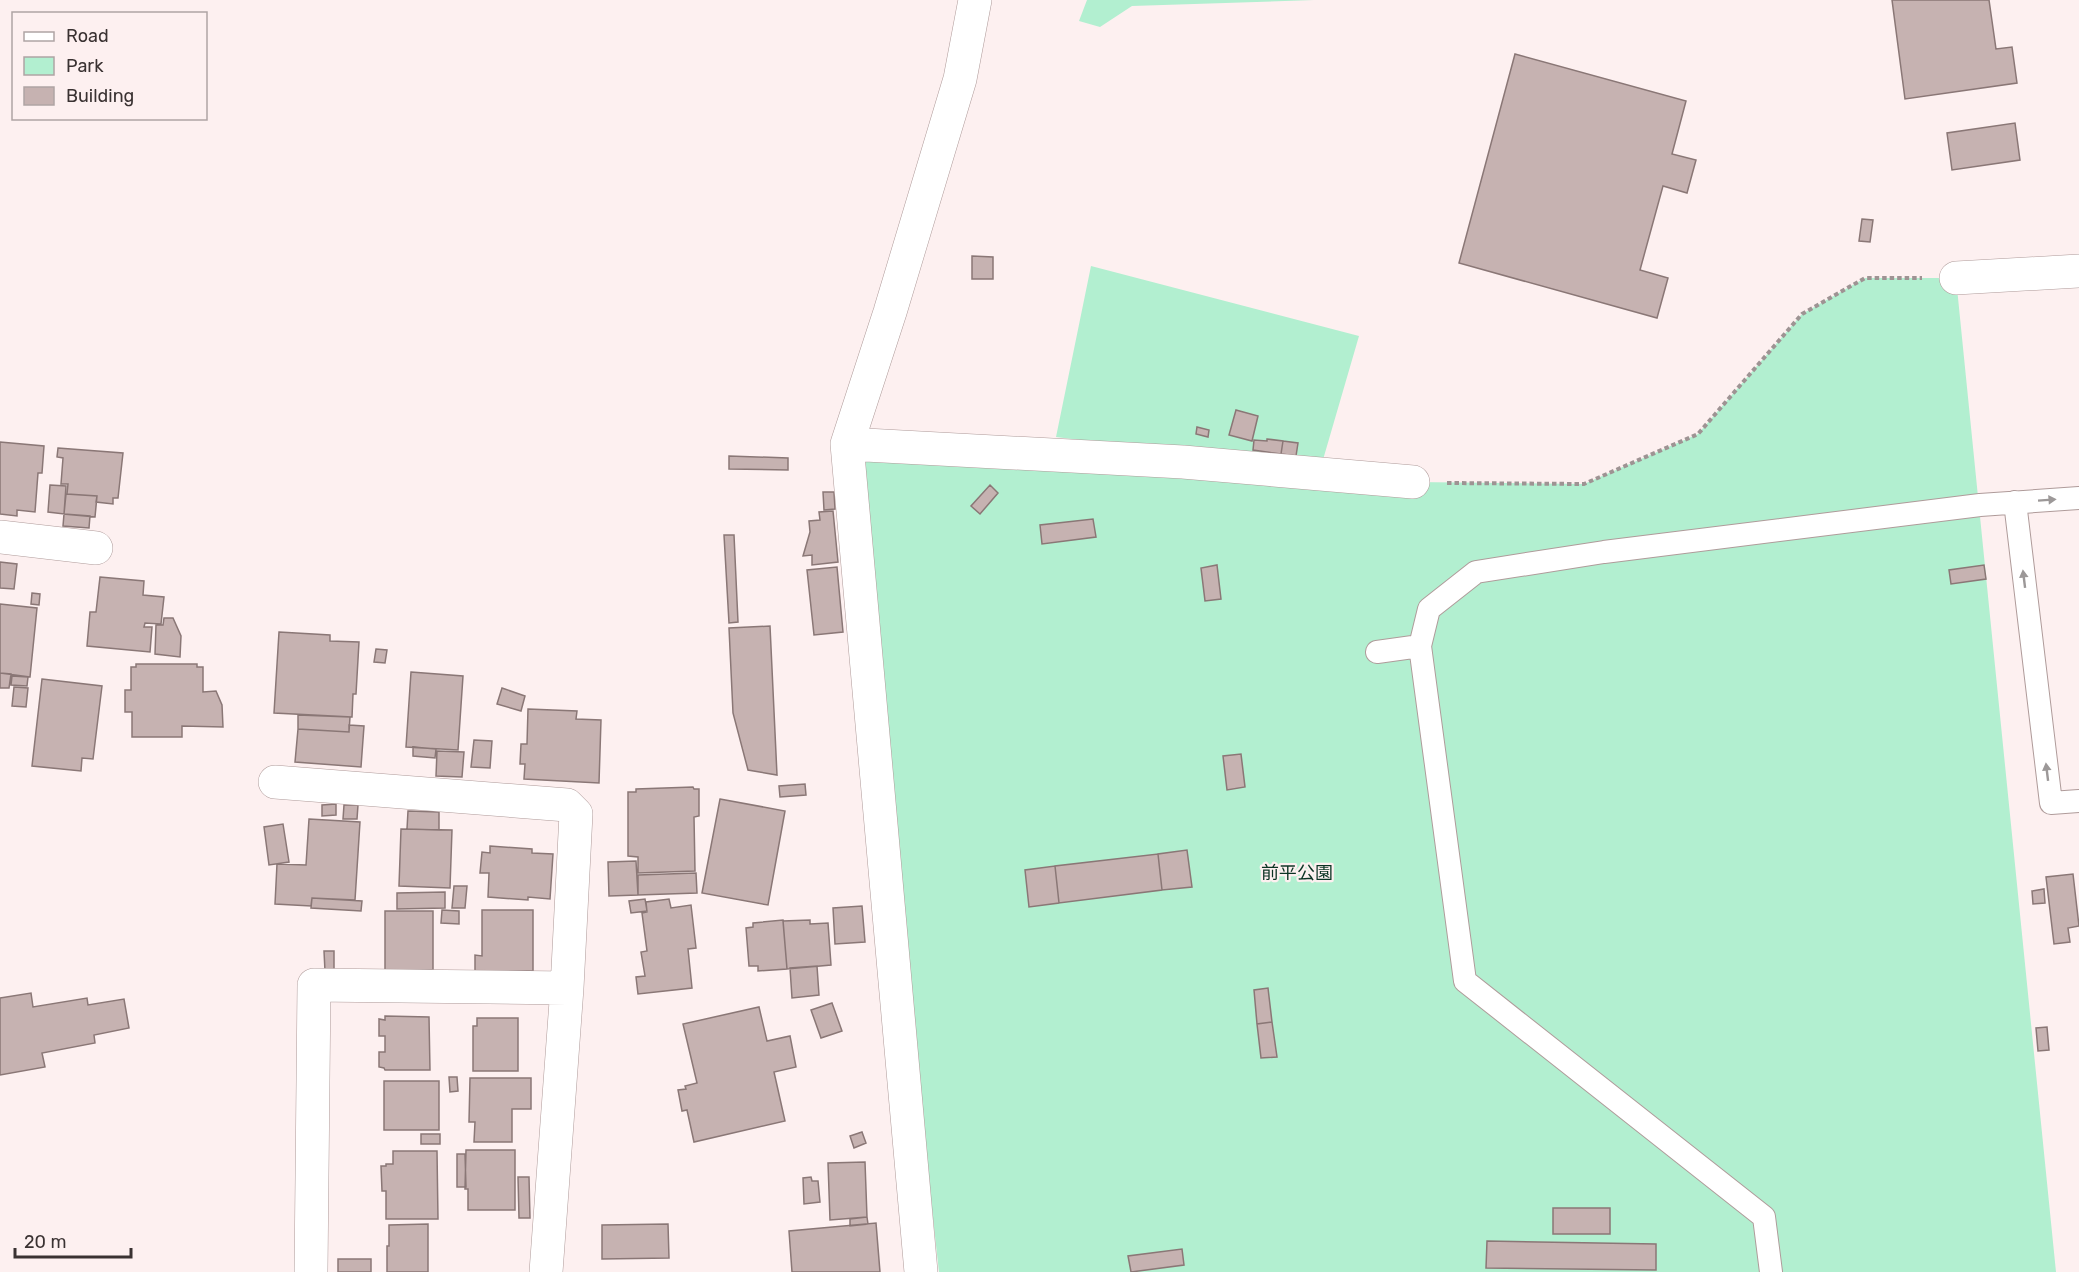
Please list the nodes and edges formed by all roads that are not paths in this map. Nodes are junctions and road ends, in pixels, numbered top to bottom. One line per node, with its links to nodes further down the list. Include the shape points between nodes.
1 (975, 0): 4 (street, via 960,79)
2 (2079, 271): 3 (street)
3 (1956, 278)
4 (847, 444): 5 (street, via 1183,462); 17 (street)
5 (1413, 482)
6 (2079, 498): 7 (lane, one-way to 6)
7 (2014, 502): 10 (lane, via 1604,552 1476,572 1429,609); 13 (lane, one-way to 7, via 2051,802)
8 (0, 537): 9 (street)
9 (96, 548)
10 (1420, 646): 11 (lane); 18 (lane, via 1465,981 1764,1217)
11 (1377, 652)
12 (275, 782): 14 (street, via 567,805 576,814)
13 (2079, 801)
14 (567, 988): 15 (street, via 314,986); 16 (street)
15 (311, 1272)
16 (546, 1272)
17 (921, 1272)
18 (1771, 1272)

